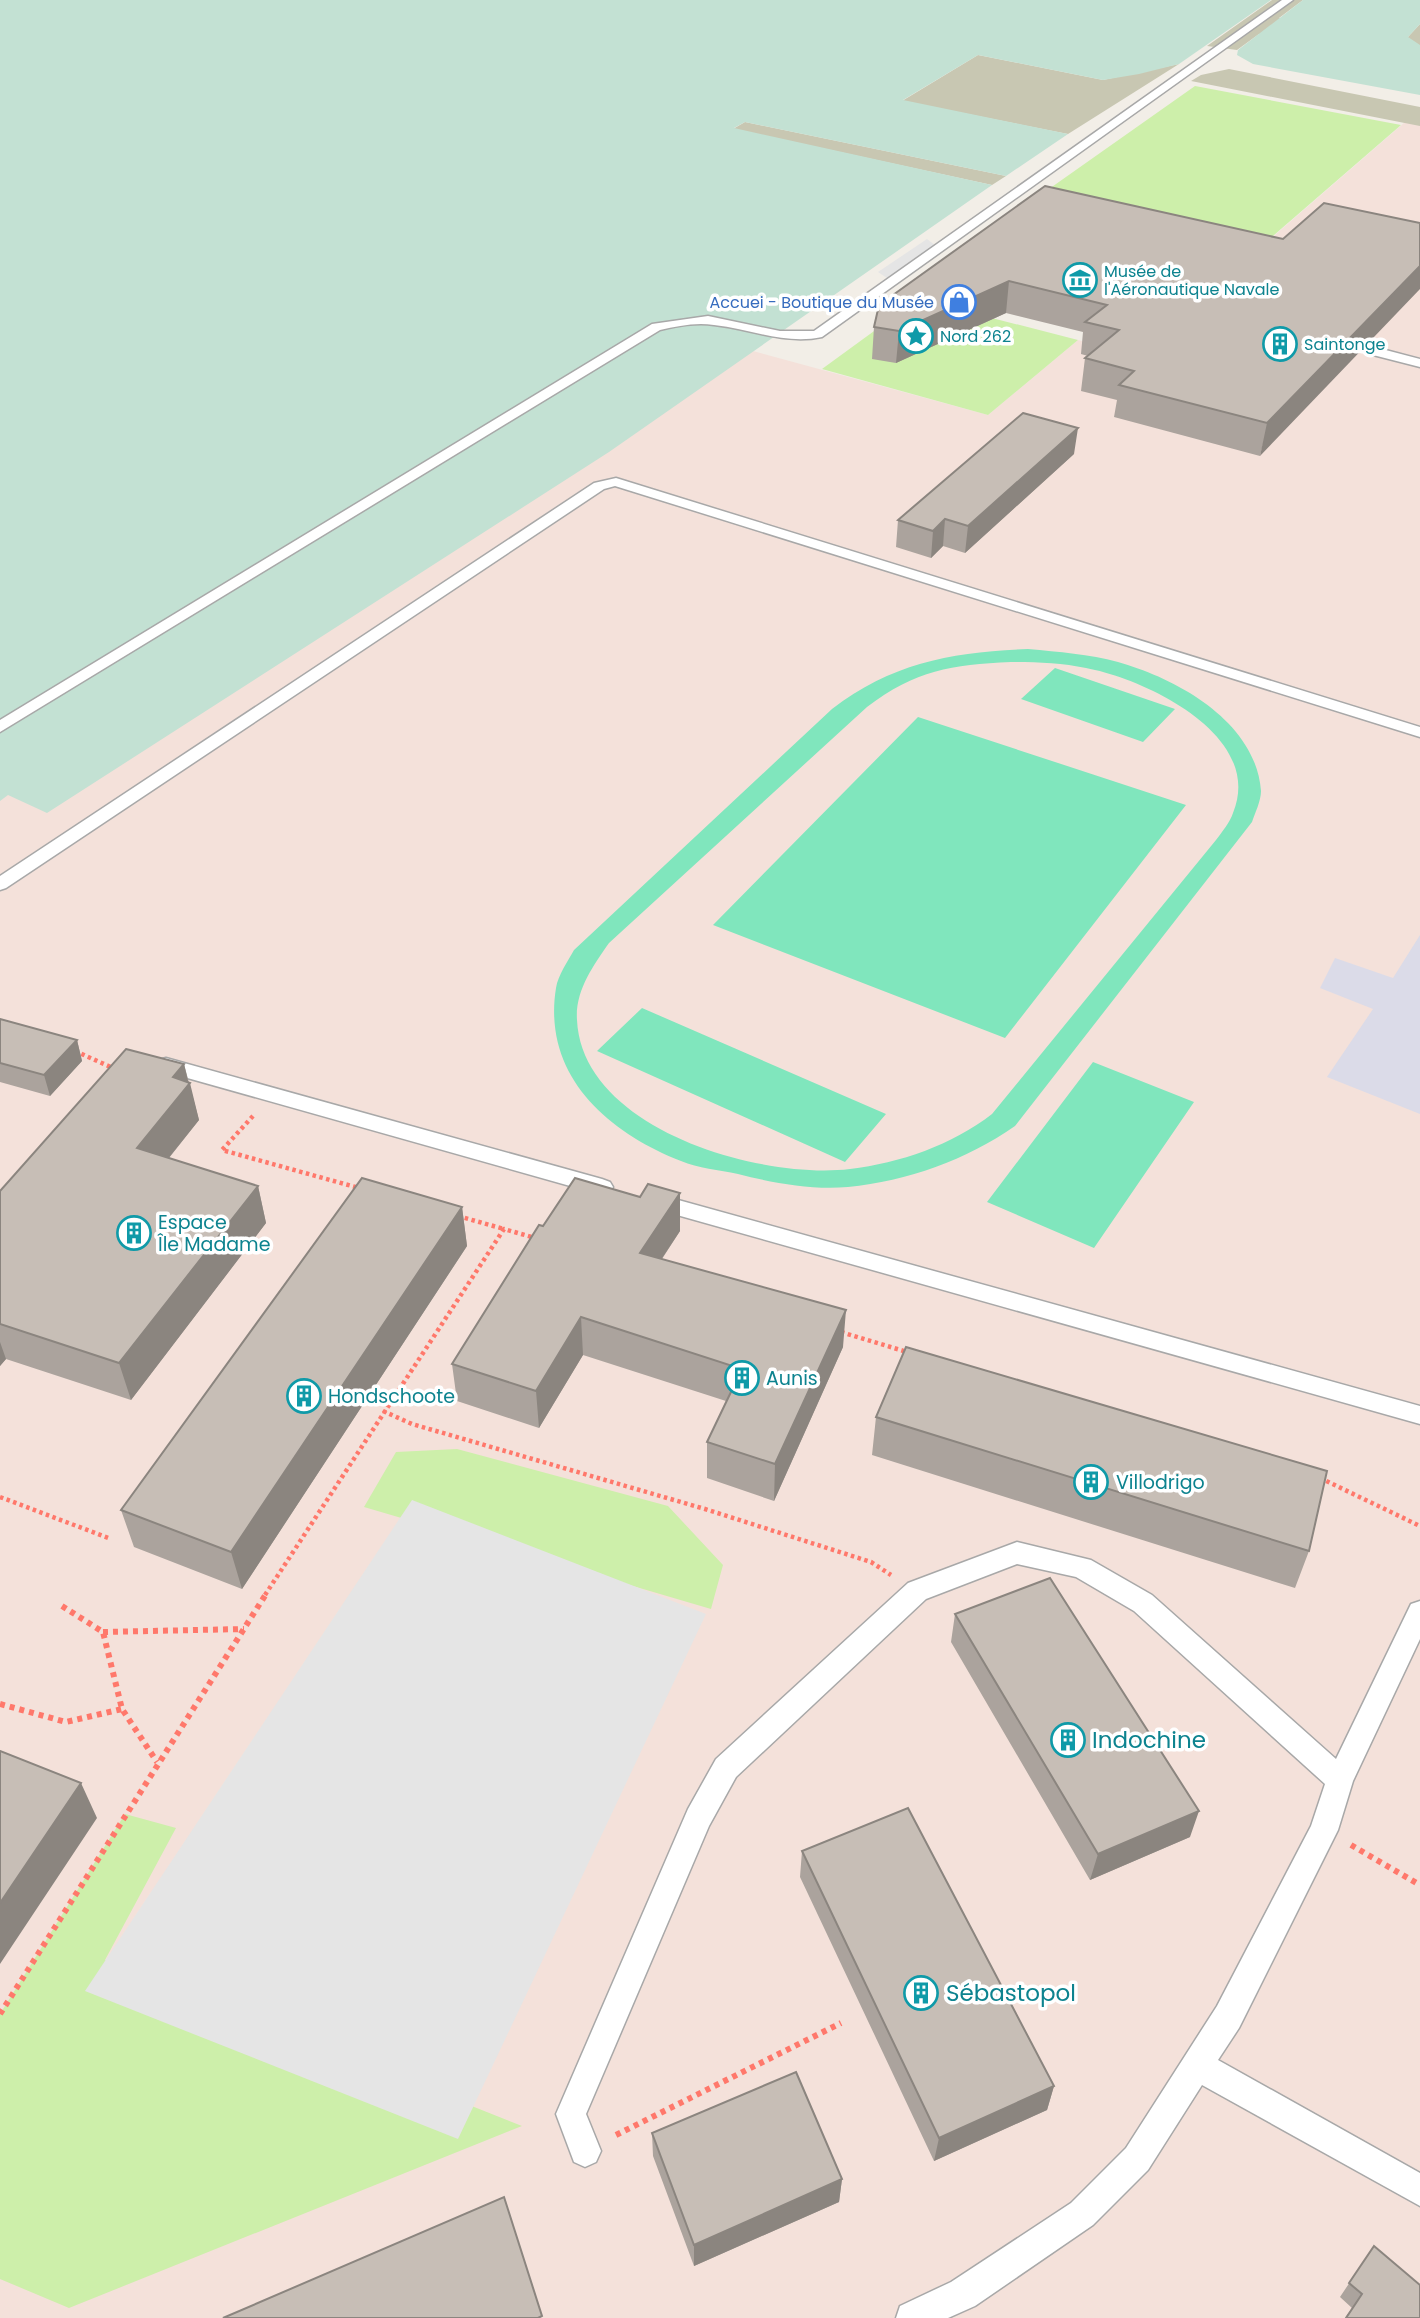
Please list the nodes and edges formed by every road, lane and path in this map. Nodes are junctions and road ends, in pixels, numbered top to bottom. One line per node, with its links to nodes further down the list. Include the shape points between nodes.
1 (1288, 0): 4 (lane, via 818,334 798,338 713,320 656,327)
2 (1378, 352): 3 (lane)
3 (1420, 363)
4 (0, 727)
5 (1420, 732): 6 (lane, via 616,482 599,486)
6 (0, 884)
7 (70, 1050): 9 (path)
8 (166, 1065): 18 (lane)
9 (127, 1075)
10 (242, 1111): 11 (path, via 255,1115 222,1150)
11 (368, 1191)
12 (455, 1215): 13 (path)
13 (504, 1229): 14 (path); 17 (path)
14 (544, 1241)
15 (836, 1330): 16 (path)
16 (916, 1355)
17 (383, 1412): 23 (path, via 871,1562); 26 (path)
18 (1420, 1415)
19 (1317, 1477): 21 (path)
20 (0, 1497): 22 (path)
21 (1420, 1526)
22 (111, 1539)
23 (917, 1591): 31 (lane, via 1017,1553 1082,1569 1143,1603); 37 (lane, via 726,1768 698,1818 571,2114)
24 (62, 1605): 27 (path)
25 (1420, 1612): 31 (lane)
26 (245, 1629): 27 (path); 30 (path)
27 (103, 1632): 29 (path)
28 (0, 1704): 29 (path, via 66,1722)
29 (122, 1709): 30 (path)
30 (157, 1762): 34 (path)
31 (1340, 1780): 32 (lane)
32 (1324, 1830): 33 (path); 36 (lane)
33 (1420, 1885)
34 (0, 2014)
35 (841, 2023): 37 (path)
36 (1198, 2066): 38 (lane); 39 (lane, via 1137,2159 1082,2214 963,2294)
37 (585, 2151)
38 (1420, 2190)
39 (912, 2318)

